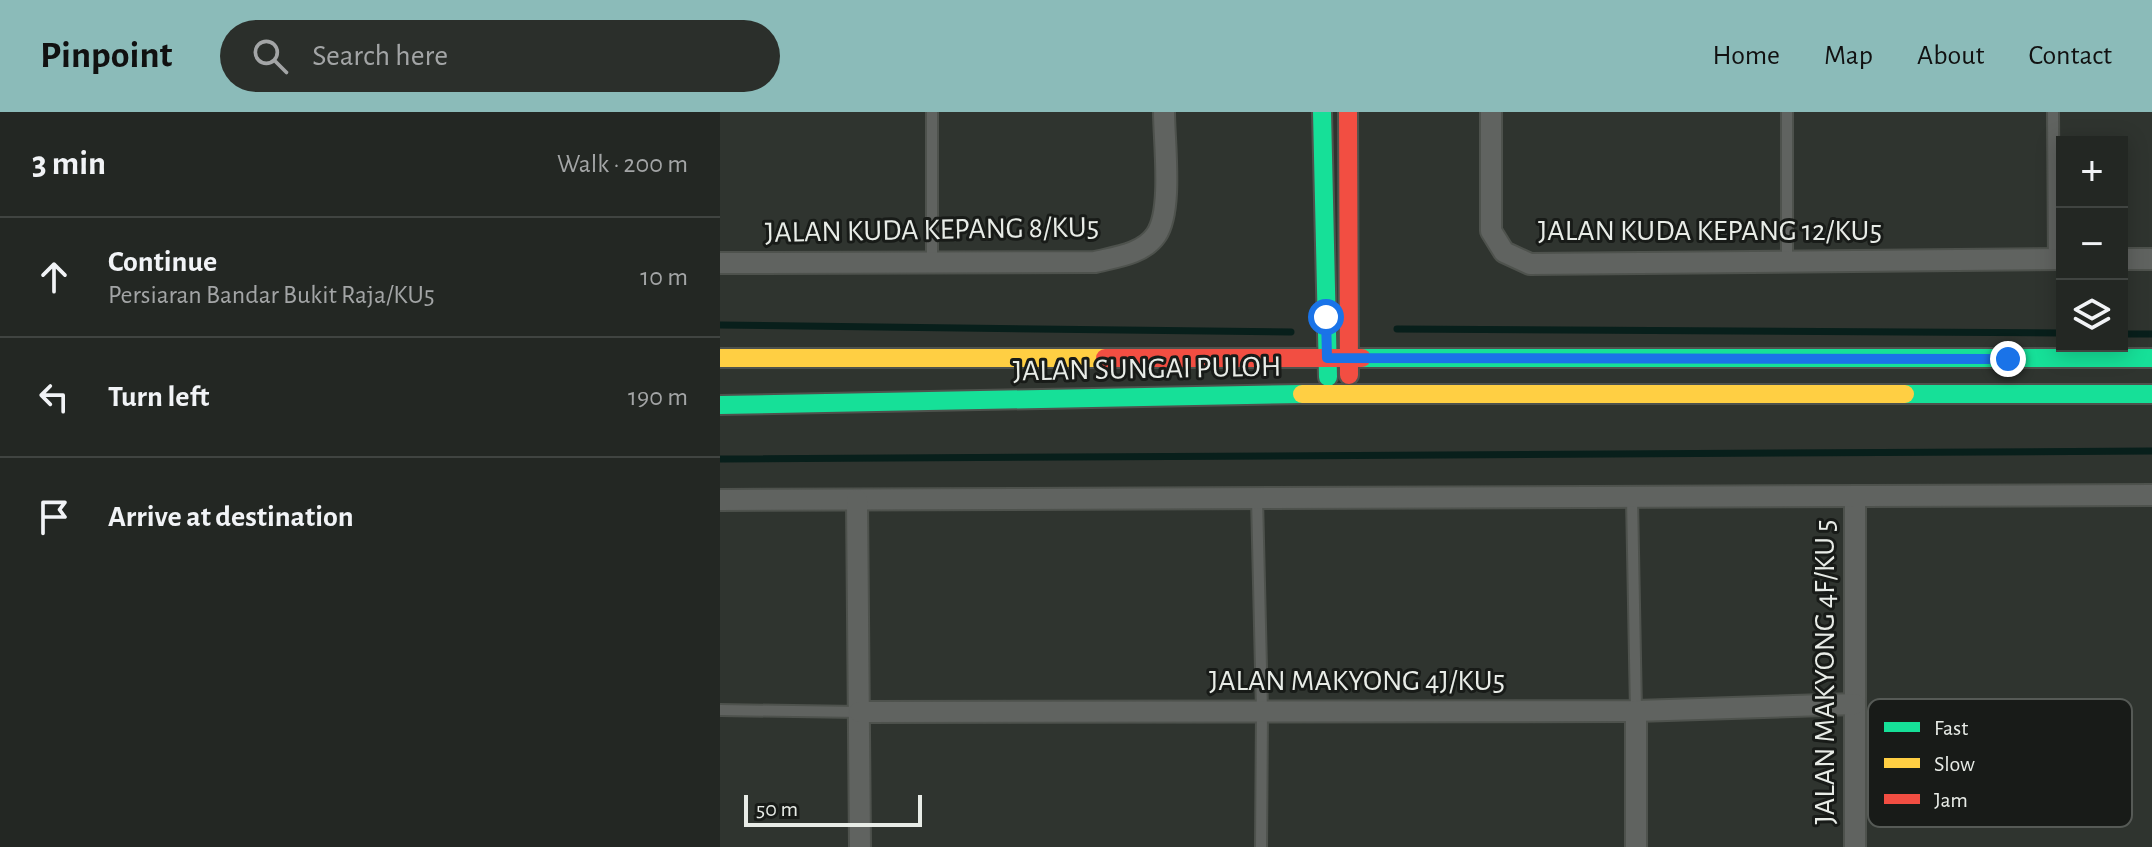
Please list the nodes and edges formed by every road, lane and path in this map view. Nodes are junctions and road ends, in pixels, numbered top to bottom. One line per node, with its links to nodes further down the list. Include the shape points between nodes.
1 (932, 112): 14 (lane)
2 (1164, 112): 14 (street, JALAN KUDA KEPANG 8/KU5, via 1164,219 1155,237 1129,255 1095,262)
3 (1309, 112): 9 (street)
4 (1322, 112): 9 (street)
5 (1348, 112): 17 (street)
6 (1491, 112): 15 (street, JALAN KUDA KEPANG 12/KU5, via 1491,231 1504,252 1530,264)
7 (1787, 112): 15 (lane)
8 (2053, 112): 10 (lane)
9 (1323, 153): 18 (street)
10 (2056, 208)
11 (2056, 259): 15 (street, JALAN KUDA KEPANG 12/KU5)
12 (2128, 259): 13 (street)
13 (2152, 259)
14 (932, 262): 16 (street, JALAN KUDA KEPANG 8/KU5)
15 (1787, 262)
16 (720, 263)
17 (1349, 314): 22 (street); 23 (street, via 1370,350)
18 (1326, 317): 20 (street, via 1304,347); 21 (street)
19 (720, 358): 20 (street)
20 (1286, 358): 21 (street)
21 (1327, 358): 22 (street); 25 (street)
22 (1349, 358): 23 (street); 26 (street)
23 (1385, 358): 24 (street)
24 (2152, 358)
25 (1328, 394): 26 (street, JALAN SUNGAI PULOH); 28 (street, JALAN SUNGAI PULOH)
26 (1349, 394): 27 (street, JALAN SUNGAI PULOH)
27 (2152, 394)
28 (720, 405)
29 (2152, 495): 30 (street)
30 (1855, 497): 32 (street); 35 (street, JALAN MAKYONG 4F/KU 5)
31 (1257, 498): 32 (street); 34 (street); 37 (lane)
32 (1632, 498): 38 (lane)
33 (720, 500): 34 (street)
34 (857, 500): 39 (street)
35 (1855, 704): 38 (street, JALAN MAKYONG 4J/KU5); 43 (street, JALAN MAKYONG 4F/KU 5)
36 (720, 710): 39 (lane)
37 (1262, 711): 38 (street, JALAN MAKYONG 4J/KU5); 39 (street, JALAN MAKYONG 4J/KU5); 41 (lane)
38 (1636, 711): 42 (street)
39 (859, 712): 40 (street)
40 (860, 847)
41 (1261, 847)
42 (1636, 847)
43 (1855, 847)

